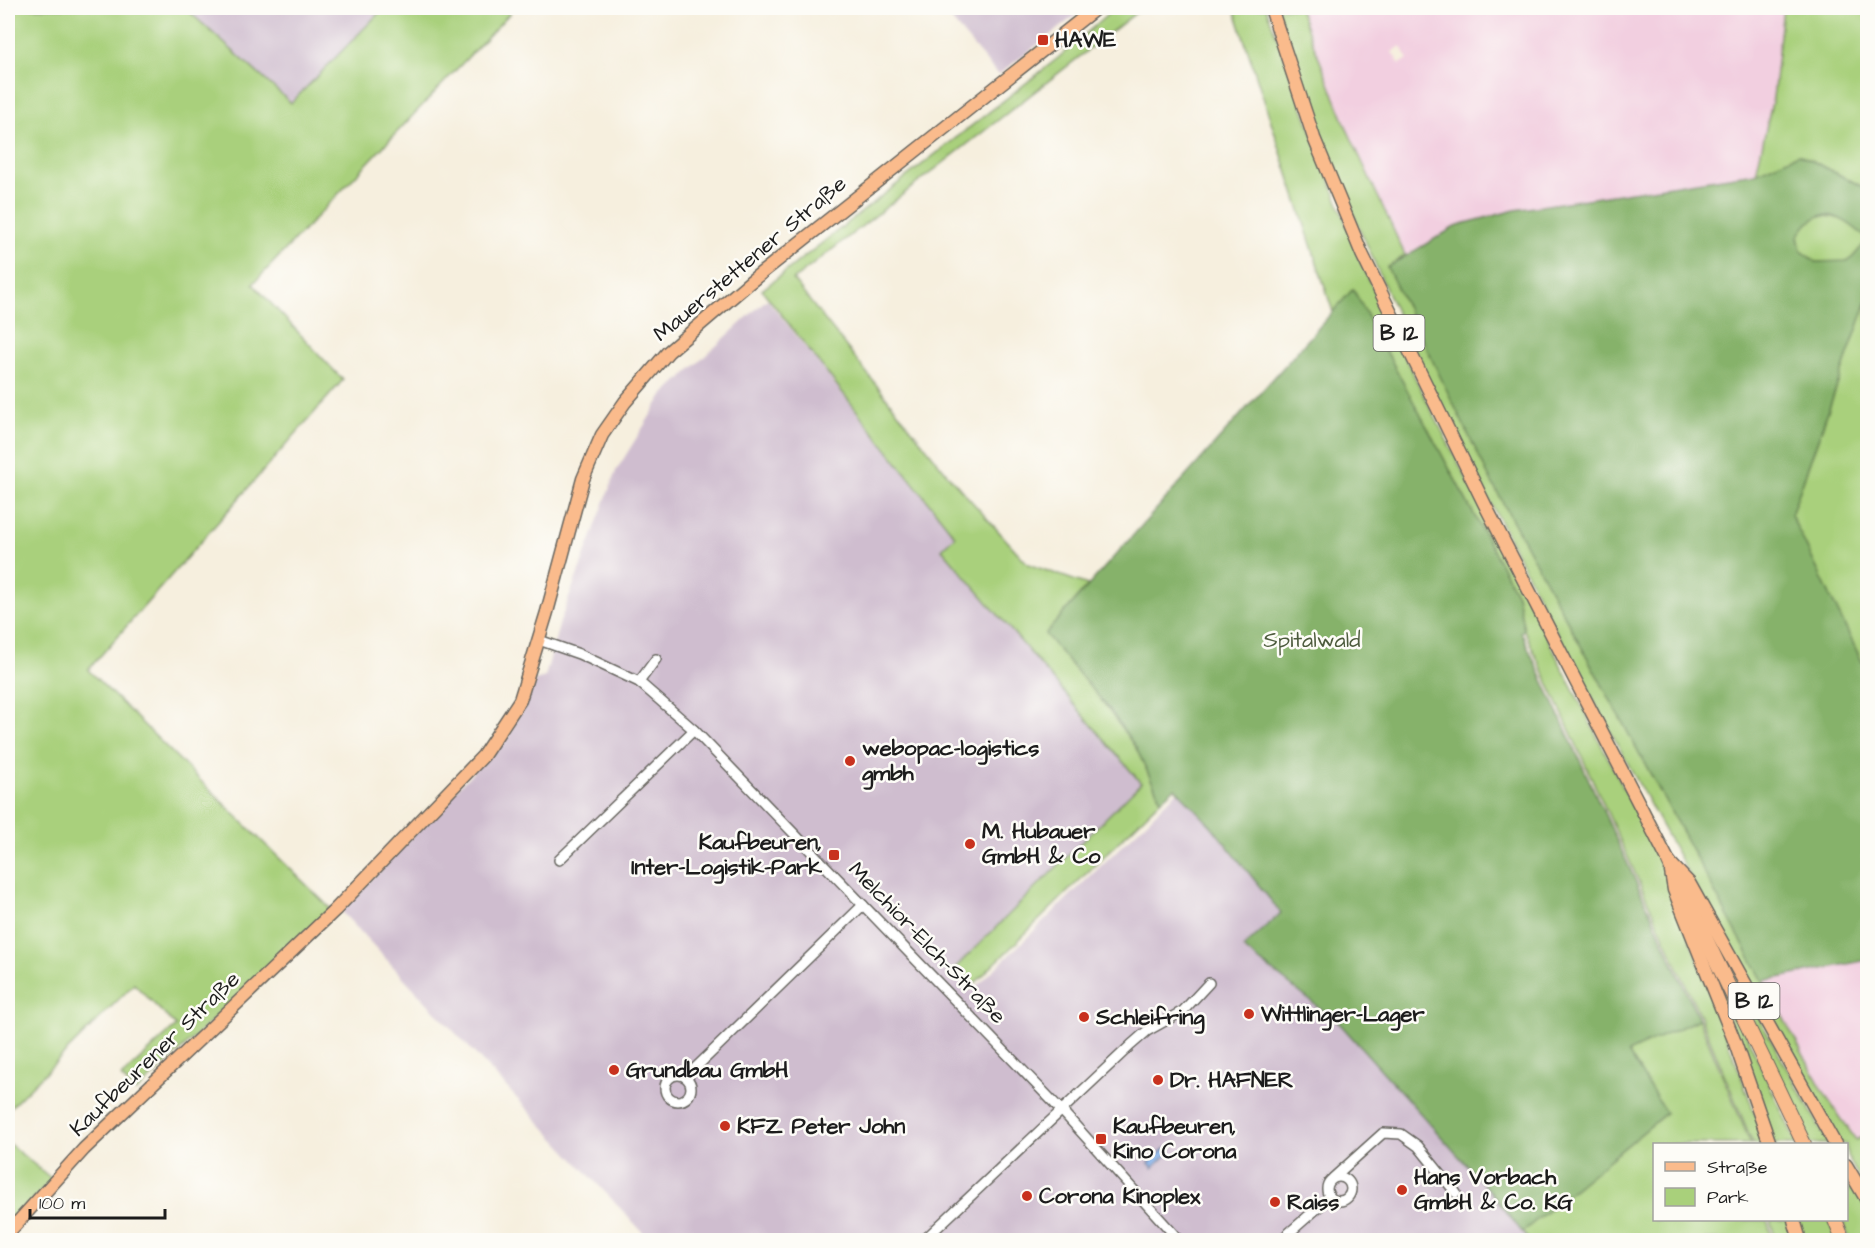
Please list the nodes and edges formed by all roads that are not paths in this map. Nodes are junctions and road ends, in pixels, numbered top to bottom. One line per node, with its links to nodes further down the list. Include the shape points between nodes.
1 (1096, 8): 3 (main road, Mauerstettener Straße, via 750,282 668,352 602,435 580,489)
2 (1271, 8): 8 (main road, B 12, via 1314,138 1362,254 1474,485)
3 (539, 640): 5 (street, Melchior-Elch-Straße); 10 (main road, Mauerstettener Straße, via 520,700 483,756)
4 (656, 659): 5 (street)
5 (639, 682): 6 (street, Melchior-Elch-Straße)
6 (694, 730): 7 (street); 9 (street, Melchior-Elch-Straße)
7 (559, 860)
8 (1669, 862): 14 (main road, via 1674,890 1734,1040); 15 (highway, B 12); 16 (main road, B 12, via 1689,884)
9 (863, 905): 12 (street); 13 (street, Melchior-Elch-Straße)
10 (335, 910): 24 (main road, Kaufbeurener Straße, via 84,1149)
11 (1209, 983): 13 (street, via 1183,1011 1139,1038)
12 (686, 1077)
13 (1063, 1112): 25 (street); 26 (street, Melchior-Elch-Straße)
14 (1770, 1143)
15 (1804, 1143)
16 (1834, 1143)
17 (1848, 1168): 21 (main road)
18 (1334, 1178): 19 (street, via 1383,1133 1401,1134 1418,1146); 20 (street, via 1327,1188); 20 (street, via 1348,1180 1352,1191 1344,1200)
19 (1456, 1193)
20 (1330, 1197): 27 (street)
21 (1868, 1202)
22 (1794, 1221): 28 (main road)
23 (1835, 1221): 29 (highway)
24 (8, 1233)
25 (924, 1240)
26 (1179, 1240)
27 (1281, 1240)
28 (1800, 1240)
29 (1843, 1240)

